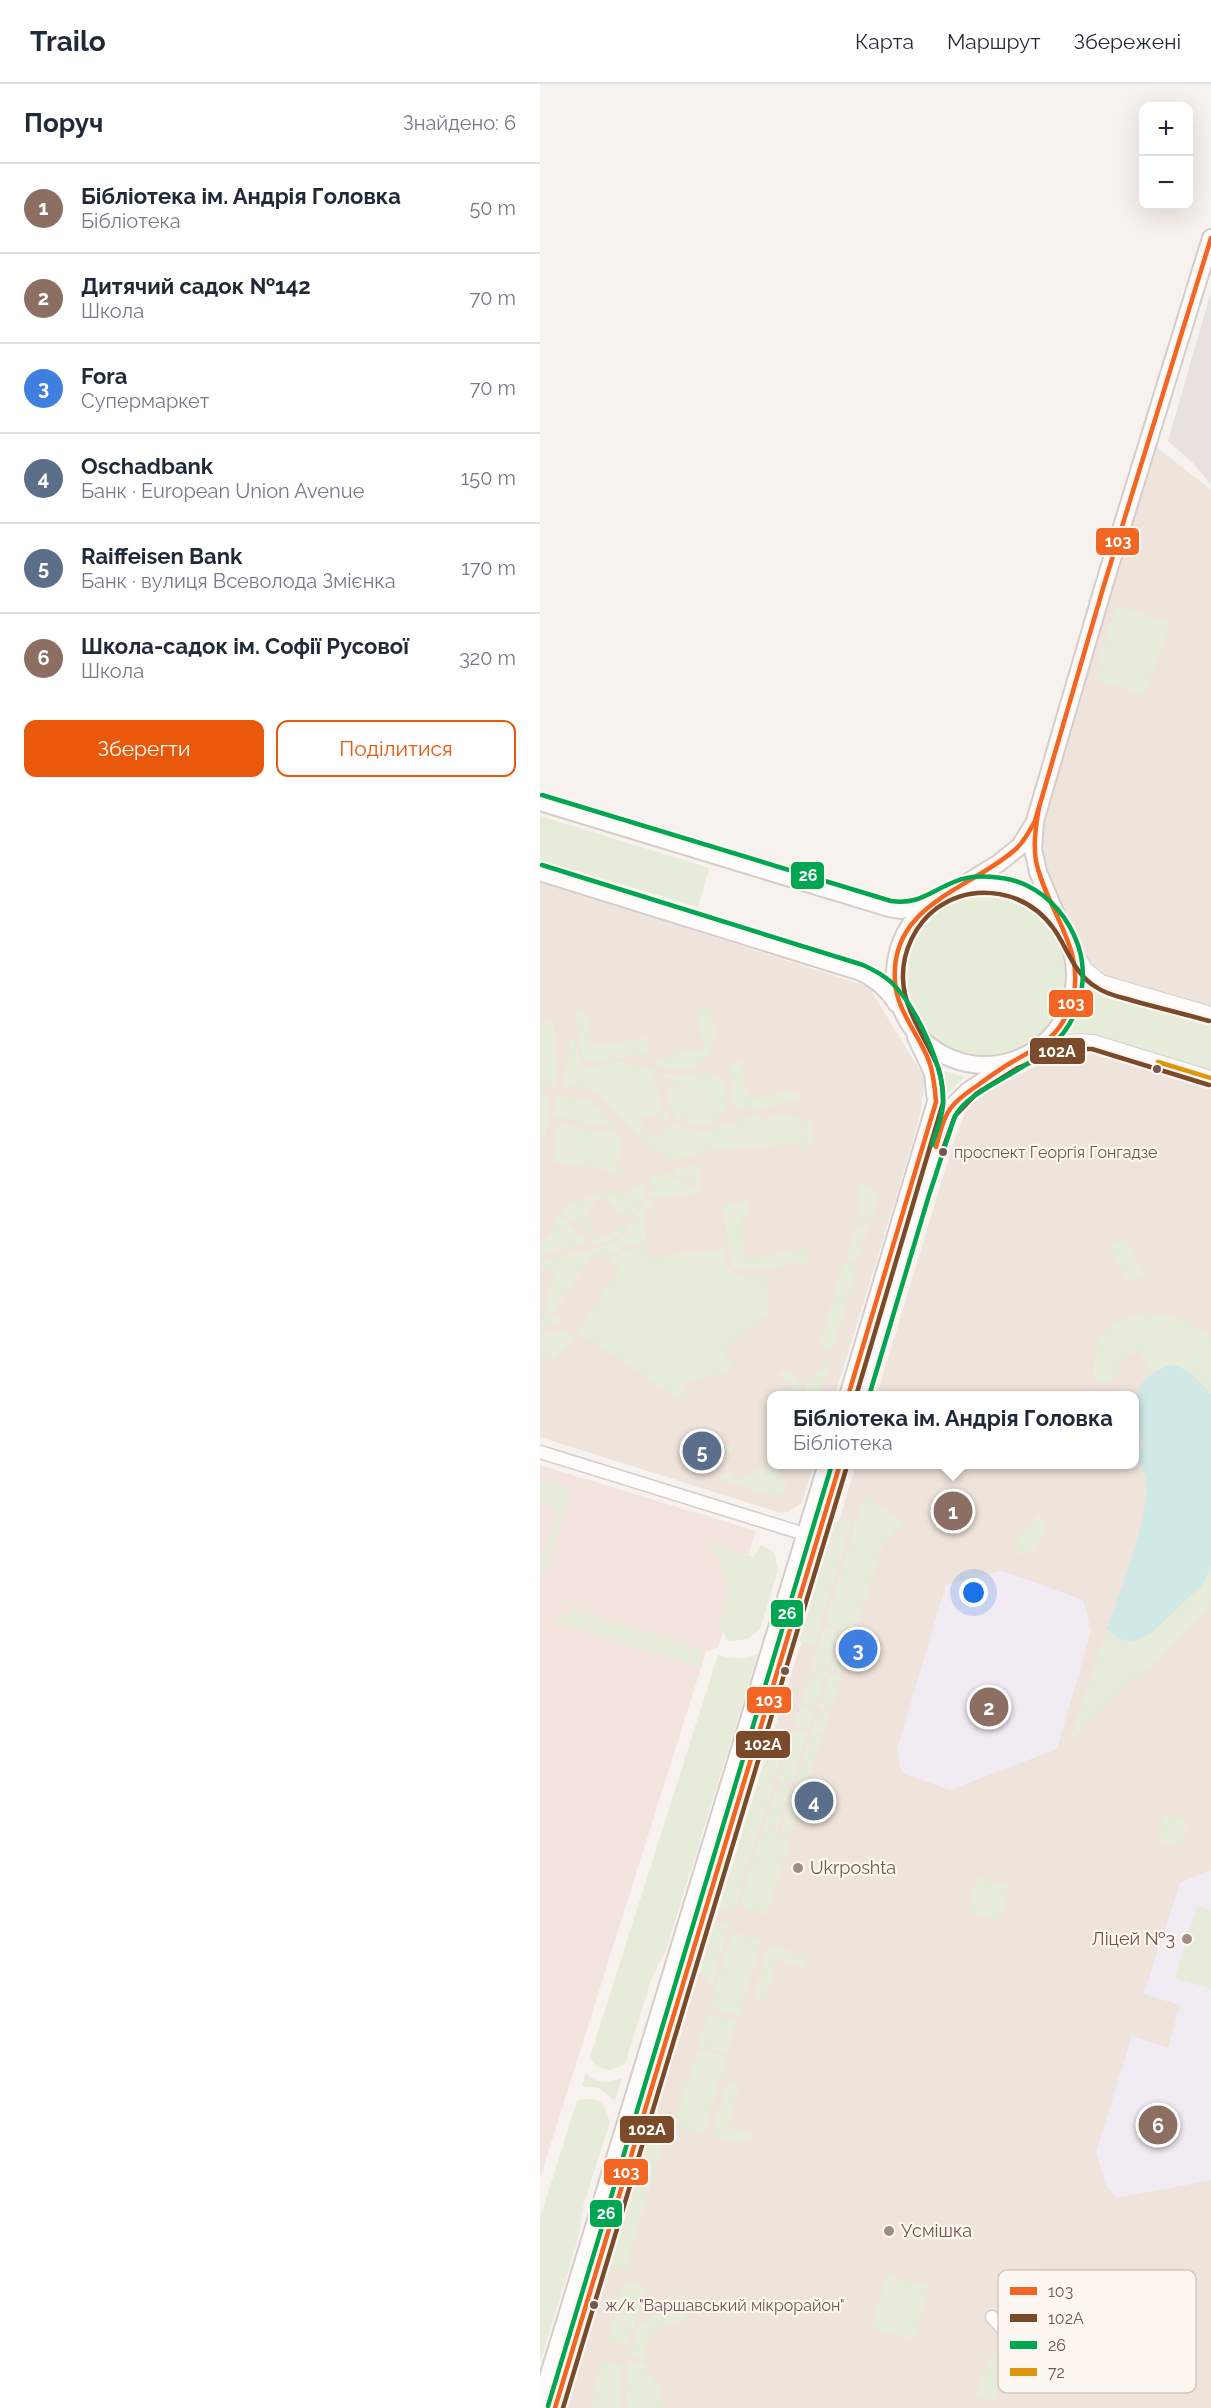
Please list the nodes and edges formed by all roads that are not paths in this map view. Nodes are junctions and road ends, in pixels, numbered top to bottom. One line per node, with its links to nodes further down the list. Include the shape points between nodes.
1 (1211, 238): 3 (main road)
2 (540, 802): 6 (main road, via 889,908)
3 (1035, 821): 5 (main road, via 1020,846); 7 (main road, via 1033,849 1038,872)
4 (540, 872): 8 (main road, via 861,972 889,991)
5 (958, 888): 6 (main road); 7 (main road, via 991,884 1023,892 1050,911)
6 (928, 905): 8 (main road, via 906,931 896,963 895,980)
7 (1064, 931): 9 (street, via 1085,969 1101,982); 11 (main road, via 1074,957 1074,994 1058,1029)
8 (903, 1013): 10 (main road)
9 (1211, 1014)
10 (912, 1028): 12 (main road, via 932,1048 957,1061 976,1065); 14 (main road, via 933,1073 936,1102)
11 (1030, 1054): 12 (main road); 13 (street, via 1067,1041 1093,1042)
12 (1013, 1061): 15 (main road, via 950,1109)
13 (1211, 1078)
14 (849, 1391)
15 (862, 1391)
16 (540, 1452): 19 (street)
17 (826, 1469): 19 (main road)
18 (838, 1469): 19 (main road)
19 (811, 1536): 22 (main road); 23 (main road)
20 (992, 2318): 21 (street)
21 (998, 2324)
22 (540, 2404)
23 (555, 2408)

